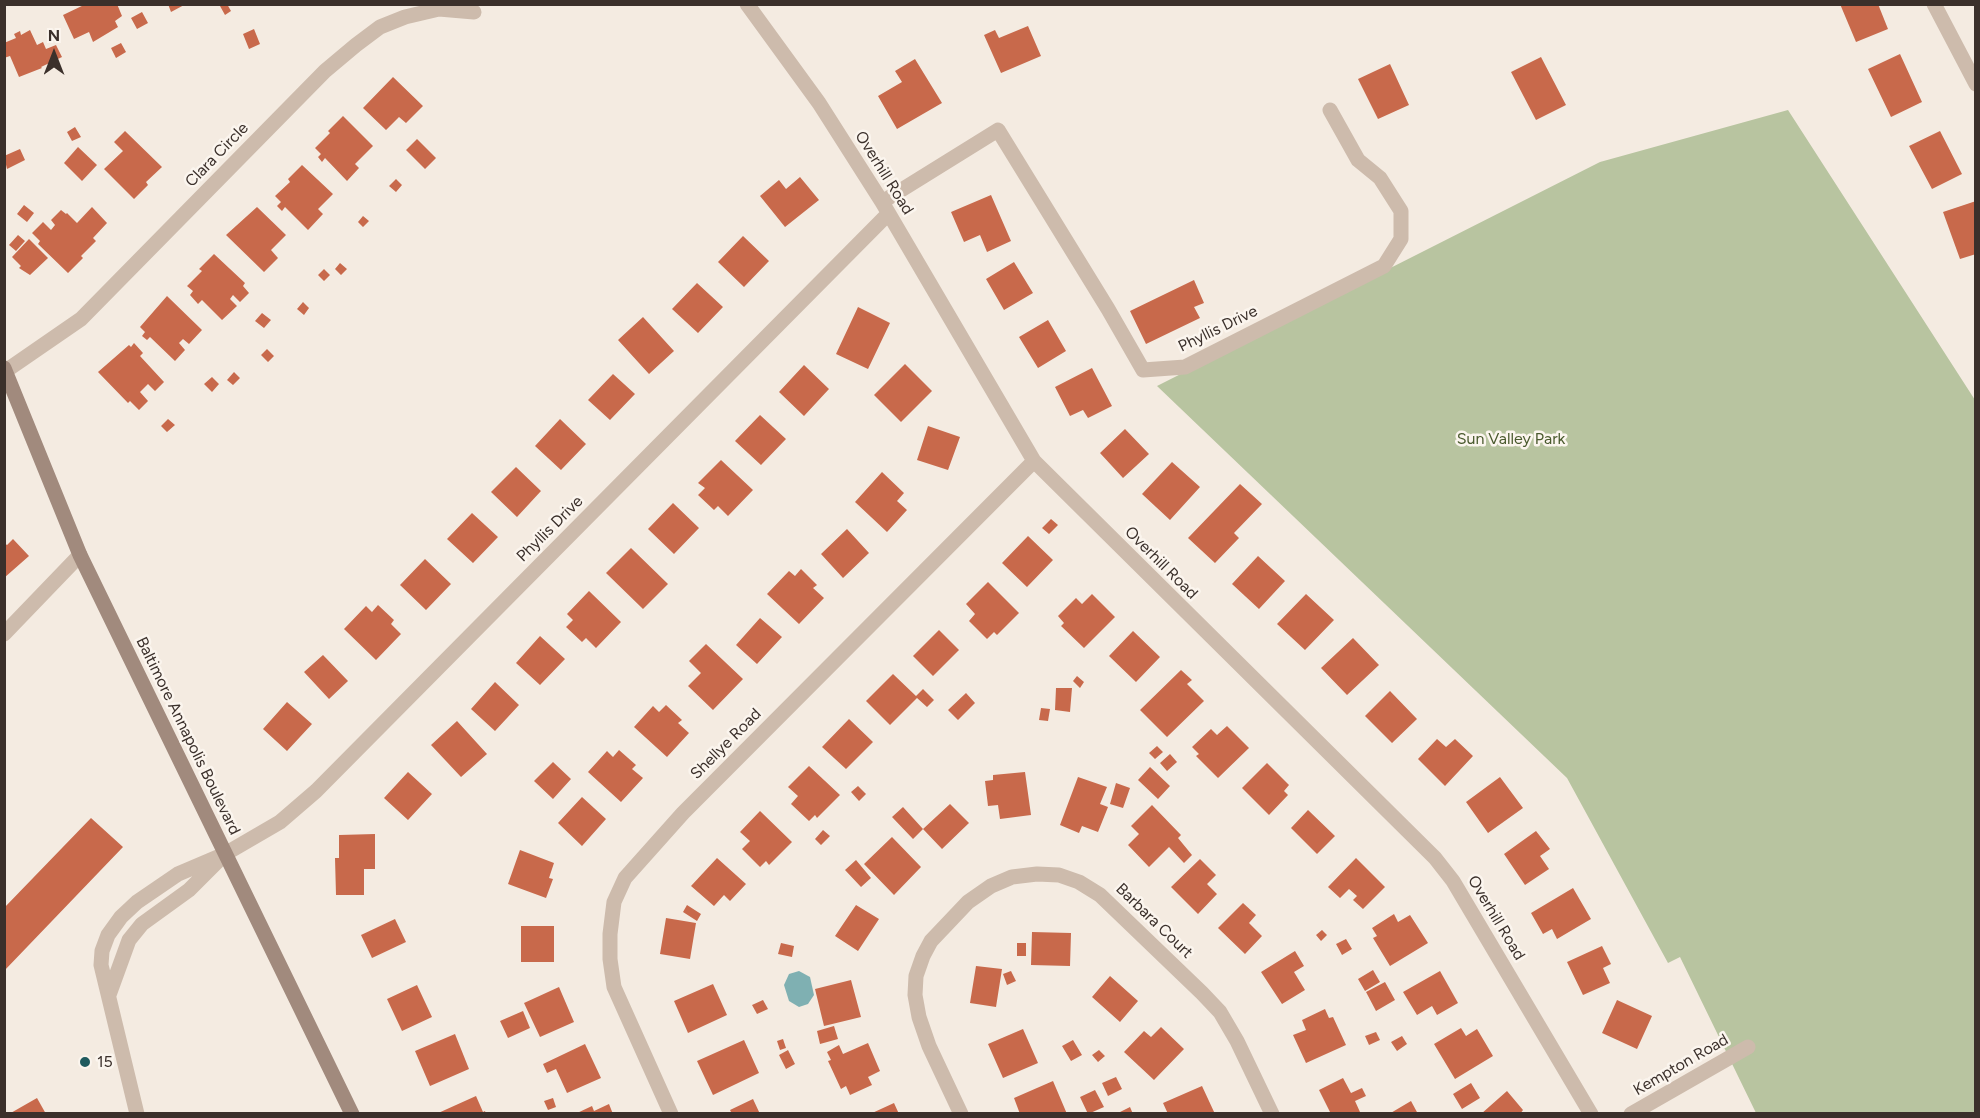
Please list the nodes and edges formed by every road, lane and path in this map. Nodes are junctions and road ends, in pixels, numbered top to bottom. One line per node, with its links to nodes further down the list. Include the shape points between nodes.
1 (747, 4): 6 (street, Overhill Road, via 819,103)
2 (1934, 4): 4 (street)
3 (474, 12): 7 (street, Clara Circle, via 439,9 405,17 380,27 356,45 325,71 81,319)
4 (1976, 84)
5 (1330, 110): 6 (street, Phyllis Drive, via 1358,160 1380,178 1401,211 1401,239 1383,266 1185,367 1143,370 998,130)
6 (885, 208): 8 (street, Overhill Road); 11 (street, Phyllis Drive, via 316,791 280,822)
7 (5, 370): 9 (main road, Baltimore Annapolis Boulevard)
8 (1034, 461): 16 (street, Shellye Road, via 676,820 625,878 614,902 610,934 614,987); 19 (street, Overhill Road, via 1435,858 1459,891)
9 (80, 555): 10 (street); 11 (main road, Baltimore Annapolis Boulevard)
10 (4, 634)
11 (225, 854): 12 (street, via 189,890 142,924 129,940); 12 (street, via 178,874 121,917 108,934 102,951 101,965); 15 (main road, Baltimore Annapolis Boulevard)
12 (109, 995): 14 (street)
13 (1748, 1047): 20 (street, Kempton Road)
14 (137, 1113)
15 (352, 1113)
16 (671, 1113)
17 (961, 1113): 18 (street, Barbara Court, via 918,1017 916,976 931,941 968,902 1012,877 1036,874 1059,874 1100,895 1202,993 1232,1031)
18 (1272, 1113)
19 (1591, 1113)
20 (1631, 1113)

